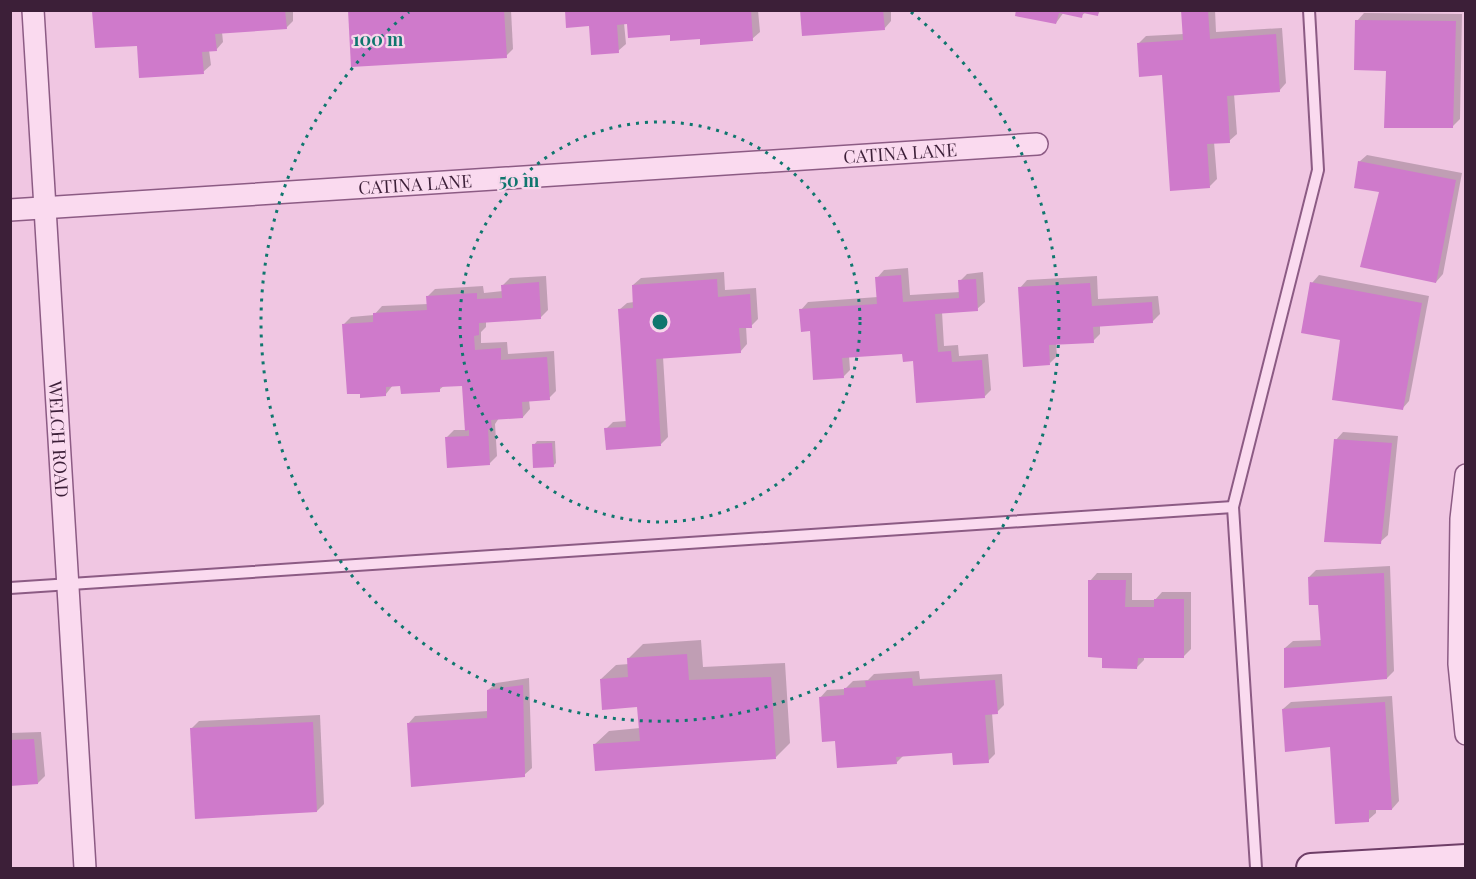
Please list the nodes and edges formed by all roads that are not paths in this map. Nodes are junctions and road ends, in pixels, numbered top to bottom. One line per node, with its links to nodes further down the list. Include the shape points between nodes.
1 (33, 10): 4 (street, WELCH ROAD)
2 (1309, 10): 7 (lane, via 1318,170)
3 (1037, 144): 4 (street, CATINA LANE)
4 (46, 208): 5 (street, CATINA LANE); 8 (street, WELCH ROAD)
5 (10, 210)
6 (1466, 475): 10 (street, via 1461,519 1459,664)
7 (1233, 507): 8 (lane); 13 (lane)
8 (68, 584): 9 (lane); 12 (street, WELCH ROAD)
9 (10, 588)
10 (1466, 734)
11 (1466, 859): 14 (main road)
12 (85, 868)
13 (1256, 868)
14 (1311, 868)

